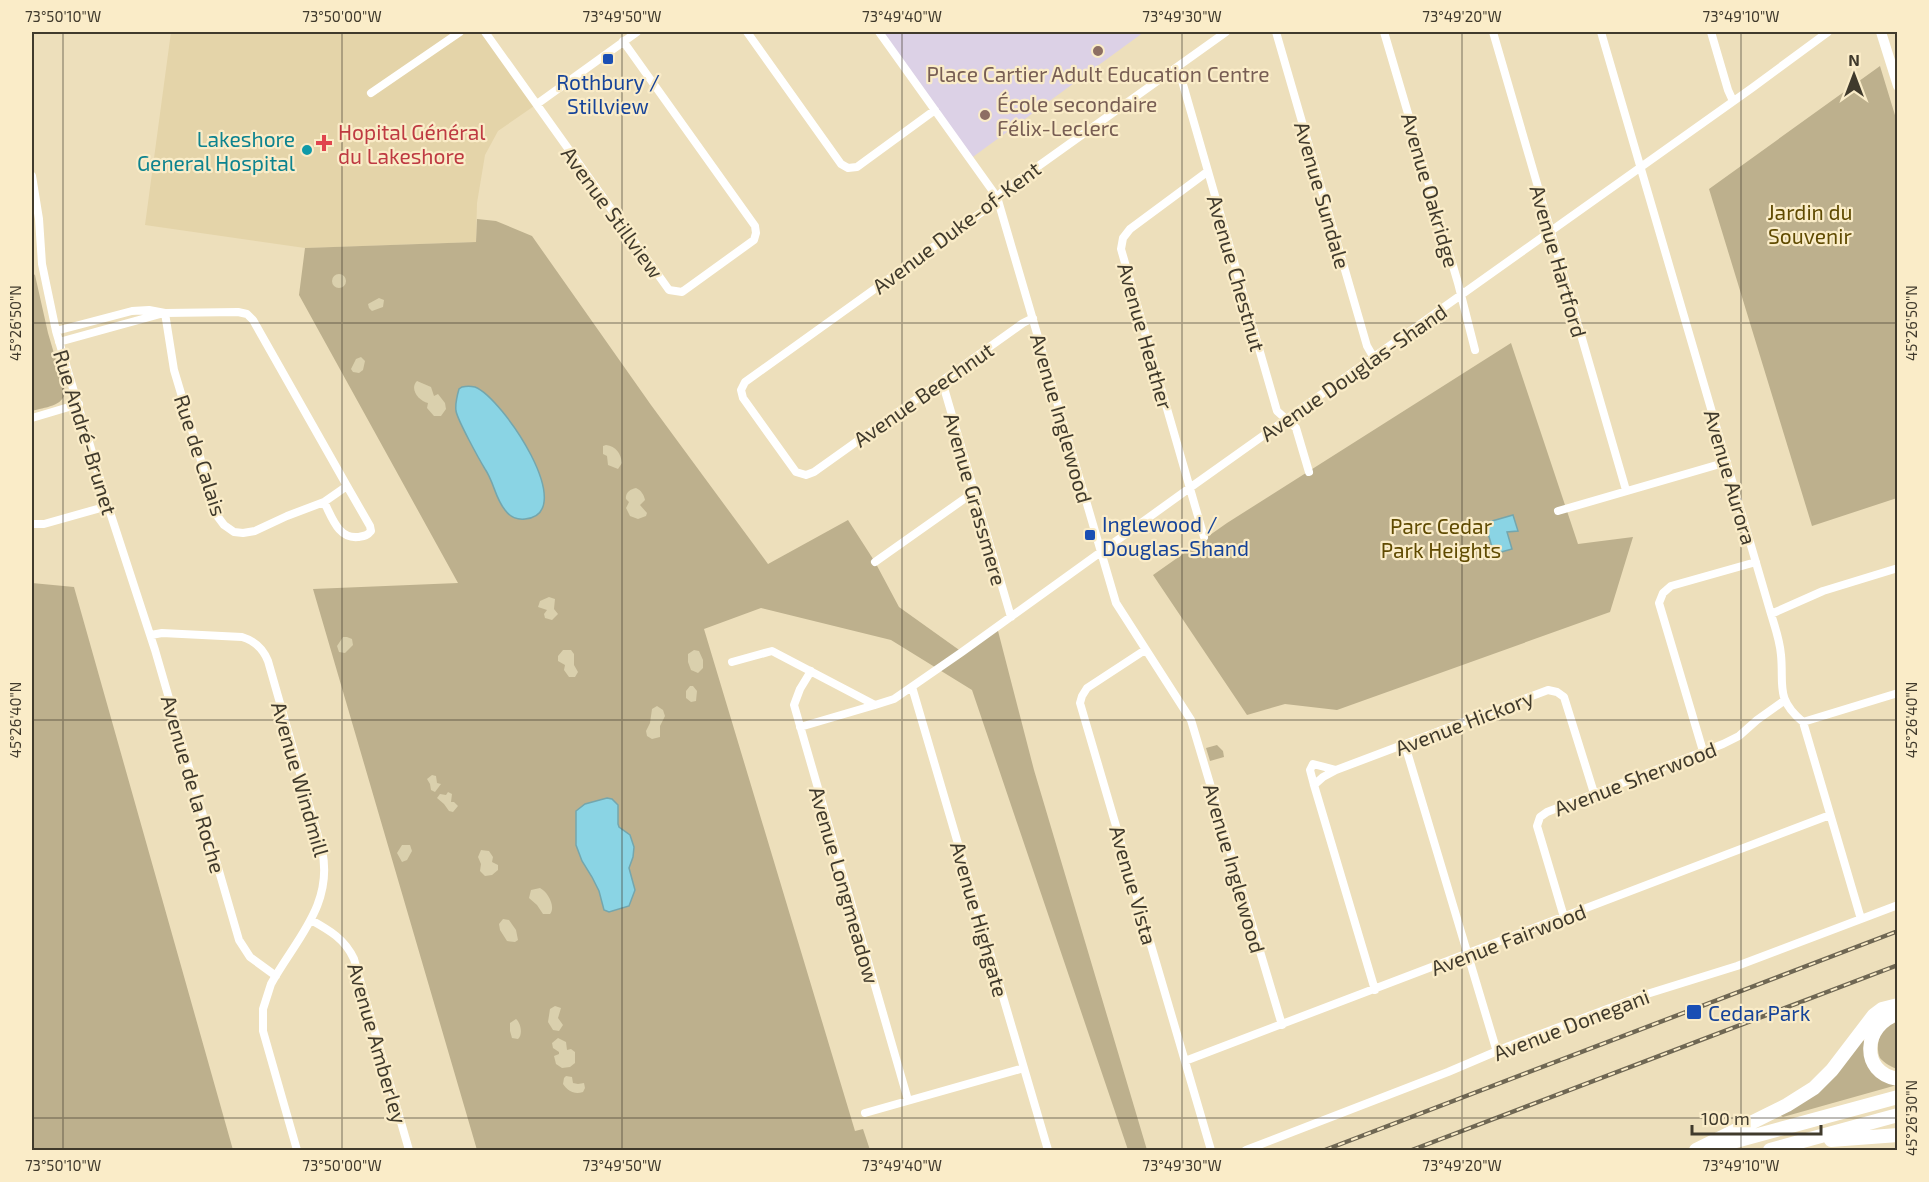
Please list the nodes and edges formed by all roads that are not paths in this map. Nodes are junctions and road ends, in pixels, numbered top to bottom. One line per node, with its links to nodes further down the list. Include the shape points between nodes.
1 (460, 32): 17 (street)
2 (485, 32): 19 (street, Avenue Stillview)
3 (637, 32): 14 (street)
4 (747, 32): 20 (street, via 841,164 848,168 857,167)
5 (879, 32): 20 (street, Avenue Inglewood)
6 (1226, 32): 15 (street, Avenue Duke-of-Kent)
7 (1276, 32): 34 (street, Avenue Sundale, via 1367,346)
8 (1384, 32): 28 (street, Avenue Oakridge)
9 (1493, 32): 25 (street, Avenue Hartford)
10 (1601, 32): 21 (street, Avenue Aurora)
11 (1711, 32): 18 (street)
12 (1828, 32): 18 (street, Avenue Douglas-Shand)
13 (1881, 32): 16 (main road)
14 (623, 42): 19 (street); 19 (street, Avenue Stillview, via 755,226 753,240 682,292 669,290)
15 (1178, 67): 22 (street, Avenue Chestnut); 24 (street, Avenue Duke-of-Kent)
16 (1898, 86)
17 (371, 93)
18 (1733, 101): 21 (street, Avenue Douglas-Shand)
19 (537, 104)
20 (935, 110): 24 (street, Avenue Inglewood)
21 (1640, 168): 25 (street, Avenue Douglas-Shand); 39 (street, Avenue Aurora)
22 (1207, 172): 38 (street, Avenue Chestnut, via 1277,411); 43 (street, Avenue Heather, via 1130,229 1120,249)
23 (32, 176): 27 (street, Rue André-Brunet)
24 (997, 197): 30 (street, Avenue Inglewood); 40 (street, Avenue Duke-of-Kent, via 989,207 745,382 743,398 796,472)
25 (1551, 232): 28 (street, Avenue Douglas-Shand); 44 (street, Avenue Hartford)
26 (32, 264): 27 (street)
27 (42, 264): 31 (street, Rue André-Brunet)
28 (1461, 296): 33 (street, Avenue Oakridge); 34 (street, Avenue Douglas-Shand)
29 (165, 313): 31 (street, via 132,311); 32 (street); 42 (street, via 248,314); 46 (street, Rue de Calais, via 174,370 218,517 224,525 234,532 255,531)
30 (1033, 318): 35 (street, Avenue Beechnut); 51 (street, Avenue Inglewood)
31 (56, 330): 32 (street, Rue André-Brunet)
32 (59, 342): 36 (street, Rue André-Brunet)
33 (1475, 350)
34 (1374, 358): 38 (street, Avenue Douglas-Shand)
35 (942, 381): 40 (street, Avenue Beechnut); 45 (street, Avenue Grassmere)
36 (79, 404): 37 (street); 47 (street, Rue André-Brunet)
37 (32, 418)
38 (1286, 420): 41 (street, Avenue Chestnut, via 1296,428); 43 (street, Avenue Douglas-Shand)
39 (1727, 462): 44 (street); 53 (street, Avenue Aurora)
40 (814, 472)
41 (1309, 472)
42 (347, 486): 46 (street, Rue de Calais); 46 (street, via 370,526 367,535 345,536)
43 (1191, 487): 50 (street, Avenue Heather); 51 (street, Avenue Douglas-Shand)
44 (1626, 490): 48 (street)
45 (974, 492): 52 (street); 57 (street, Avenue Grassmere)
46 (324, 502)
47 (108, 506): 49 (street); 55 (street, Rue André-Brunet)
48 (1558, 510)
49 (32, 524)
50 (1204, 537)
51 (1102, 553): 57 (street, Avenue Douglas-Shand); 59 (street, Avenue Inglewood, via 1116,603)
52 (875, 562)
53 (1756, 562): 56 (street, Avenue Aurora); 69 (street, via 1671,586 1659,603)
54 (1898, 568): 56 (street, via 1823,591)
55 (132, 579): 58 (street, Avenue de la Roche)
56 (1772, 614): 64 (street, Avenue Aurora, via 1781,652)
57 (1011, 617): 62 (street, Avenue Douglas-Shand)
58 (151, 635): 77 (street, Avenue Windmill, via 242,637 263,650 324,859 323,889); 79 (street, Avenue de la Roche, via 239,940 250,957)
59 (1145, 650): 83 (street, Avenue Inglewood, via 1191,720); 85 (street, Avenue Vista, via 1087,688 1080,703)
60 (732, 662): 61 (street, via 772,651)
61 (810, 671): 65 (street); 67 (street, Avenue Longmeadow, via 794,705)
62 (912, 687): 65 (street, Avenue Douglas-Shand); 86 (street, Avenue Highgate)
63 (1898, 693): 66 (street)
64 (1785, 700): 66 (street); 69 (street, Avenue Sherwood, via 1739,736)
65 (875, 705): 67 (street, Avenue Douglas-Shand)
66 (1803, 722): 73 (street)
67 (800, 727): 89 (street, Avenue Longmeadow)
68 (1406, 745): 70 (street, Avenue Hickory); 72 (street, Avenue Hickory, via 1548,690 1557,692 1564,696); 78 (street)
69 (1703, 752): 72 (street, Avenue Sherwood)
70 (1336, 770): 71 (street, Avenue Hickory); 71 (street, Avenue Hickory, via 1313,764 1310,770)
71 (1314, 785): 80 (street)
72 (1594, 793): 75 (street, Avenue Sherwood, via 1546,812 1537,826)
73 (1830, 815): 75 (street, Avenue Fairwood); 76 (street)
74 (1898, 905): 76 (street, Avenue Donegani)
75 (1564, 917): 78 (street, Avenue Fairwood)
76 (1862, 919): 84 (street, Avenue Donegani, via 1737,966 1647,994)
77 (311, 920): 79 (street, Avenue Windmill); 95 (street, Avenue Amberley, via 339,937 354,959)
78 (1467, 955): 80 (street, Avenue Fairwood); 84 (street)
79 (276, 976): 94 (street, Avenue Windmill, via 265,1004 263,1031)
80 (1375, 990): 83 (street, Avenue Fairwood)
81 (1898, 1005): 99 (highway, via 1874,1015 1832,1070 1807,1093)
82 (1898, 1014): 87 (highway, via 1878,1026 1870,1052 1880,1072)
83 (1282, 1025): 85 (street, Avenue Fairwood)
84 (1497, 1052): 98 (street, Avenue Donegani)
85 (1185, 1061): 97 (street, Avenue Vista)
86 (1024, 1068): 89 (street); 96 (street, Avenue Highgate)
87 (1898, 1079)
88 (1898, 1097): 100 (highway)
89 (908, 1100): 90 (street)
90 (865, 1113)
91 (1898, 1115): 93 (highway)
92 (1898, 1136): 93 (highway)
93 (1802, 1142): 101 (highway)
94 (297, 1150)
95 (409, 1150)
96 (1048, 1150)
97 (1211, 1150)
98 (1246, 1150)
99 (1696, 1150)
100 (1703, 1150)
101 (1770, 1150)

